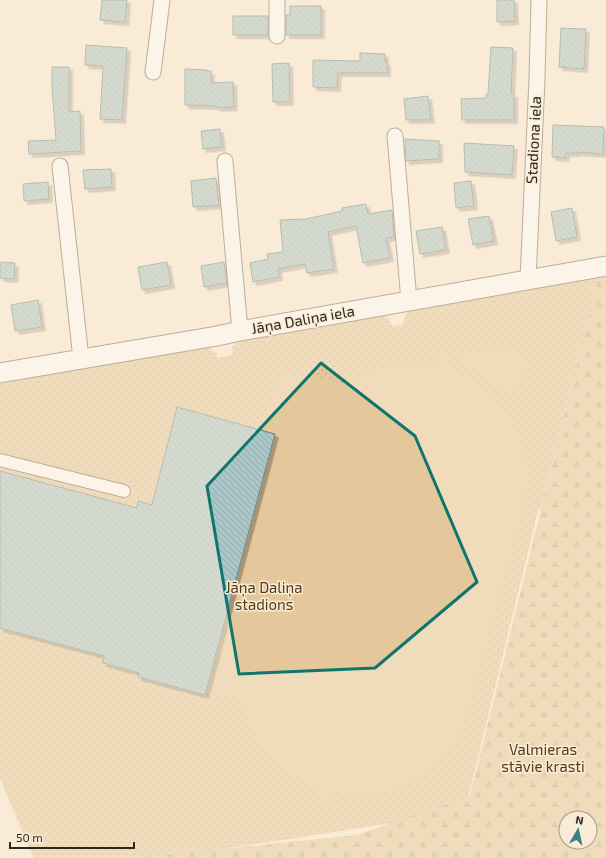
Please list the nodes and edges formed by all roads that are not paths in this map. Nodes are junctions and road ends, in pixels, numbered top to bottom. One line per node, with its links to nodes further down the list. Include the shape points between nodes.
1 (162, 0): 5 (street)
2 (277, 0): 4 (street)
3 (539, 0): 10 (street, Stadiona iela)
4 (277, 36)
5 (153, 72)
6 (395, 136): 11 (street)
7 (225, 161): 12 (street)
8 (60, 166): 13 (street)
9 (606, 266): 10 (street, Jāņa Daliņa iela)
10 (528, 280): 11 (street, Jāņa Daliņa iela)
11 (409, 301): 12 (street, Jāņa Daliņa iela)
12 (240, 331): 13 (street, Jāņa Daliņa iela)
13 (81, 359): 14 (street, Jāņa Daliņa iela)
14 (0, 374)
15 (0, 460): 16 (street)
16 (124, 491)

